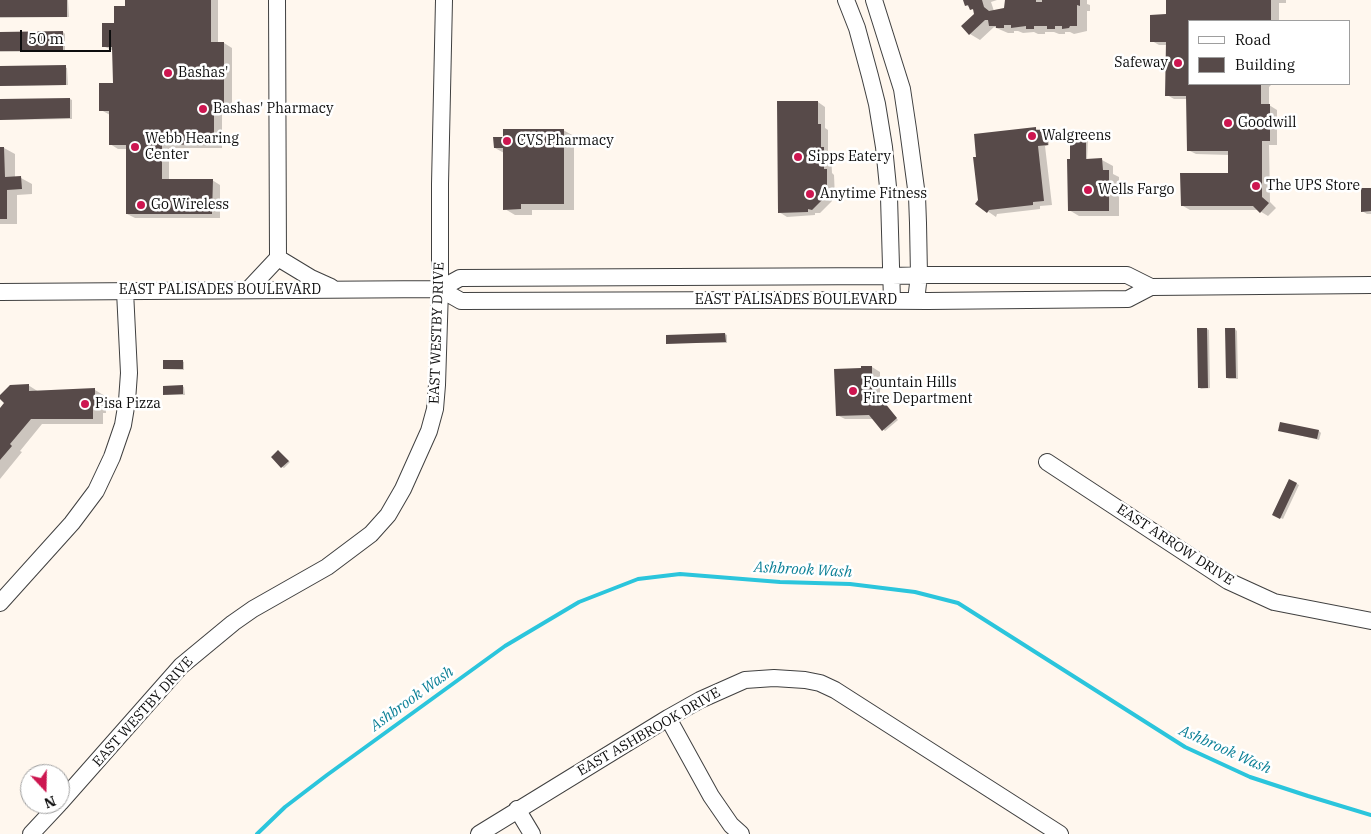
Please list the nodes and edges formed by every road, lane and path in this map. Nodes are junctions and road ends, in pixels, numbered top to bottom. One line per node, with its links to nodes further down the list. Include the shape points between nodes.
1 (277, 0): 5 (street)
2 (444, 0): 10 (street, EAST WESTBY DRIVE)
3 (846, 0): 7 (street, via 863,47 880,121 889,197)
4 (874, 0): 6 (street, via 904,100 917,196)
5 (278, 258): 11 (street); 12 (street)
6 (919, 275): 7 (street, EAST PALISADES BOULEVARD); 9 (street, EAST PALISADES BOULEVARD, via 1127,275); 16 (street)
7 (892, 276): 10 (street, EAST PALISADES BOULEVARD, via 460,278); 15 (street)
8 (1371, 285): 9 (street, EAST PALISADES BOULEVARD)
9 (1151, 287): 16 (street, EAST PALISADES BOULEVARD, via 1128,299)
10 (440, 289): 12 (street, EAST PALISADES BOULEVARD); 15 (street, EAST PALISADES BOULEVARD, via 461,301); 21 (street, EAST WESTBY DRIVE, via 434,409 429,431 404,489 388,515 371,534 327,567 253,609 182,666)
11 (248, 290): 12 (street, EAST PALISADES BOULEVARD); 13 (street, EAST PALISADES BOULEVARD)
12 (336, 290)
13 (125, 291): 14 (street, EAST PALISADES BOULEVARD); 18 (street, via 129,373 123,425 105,474 72,523)
14 (0, 292)
15 (892, 301): 16 (street, EAST PALISADES BOULEVARD)
16 (916, 301)
17 (1047, 462): 19 (street, EAST ARROW DRIVE, via 1228,581 1274,602)
18 (0, 603)
19 (1371, 621)
20 (668, 718): 22 (street, EAST ASHBROOK DRIVE); 27 (street, via 710,796); 28 (street, EAST ASHBROOK DRIVE, via 744,680 774,678 820,683)
21 (70, 791)
22 (517, 809): 25 (street, EAST ASHBROOK DRIVE); 26 (street)
23 (49, 814): 24 (street, EAST WESTBY DRIVE)
24 (31, 834)
25 (479, 834)
26 (532, 834)
27 (741, 834)
28 (1060, 834)

